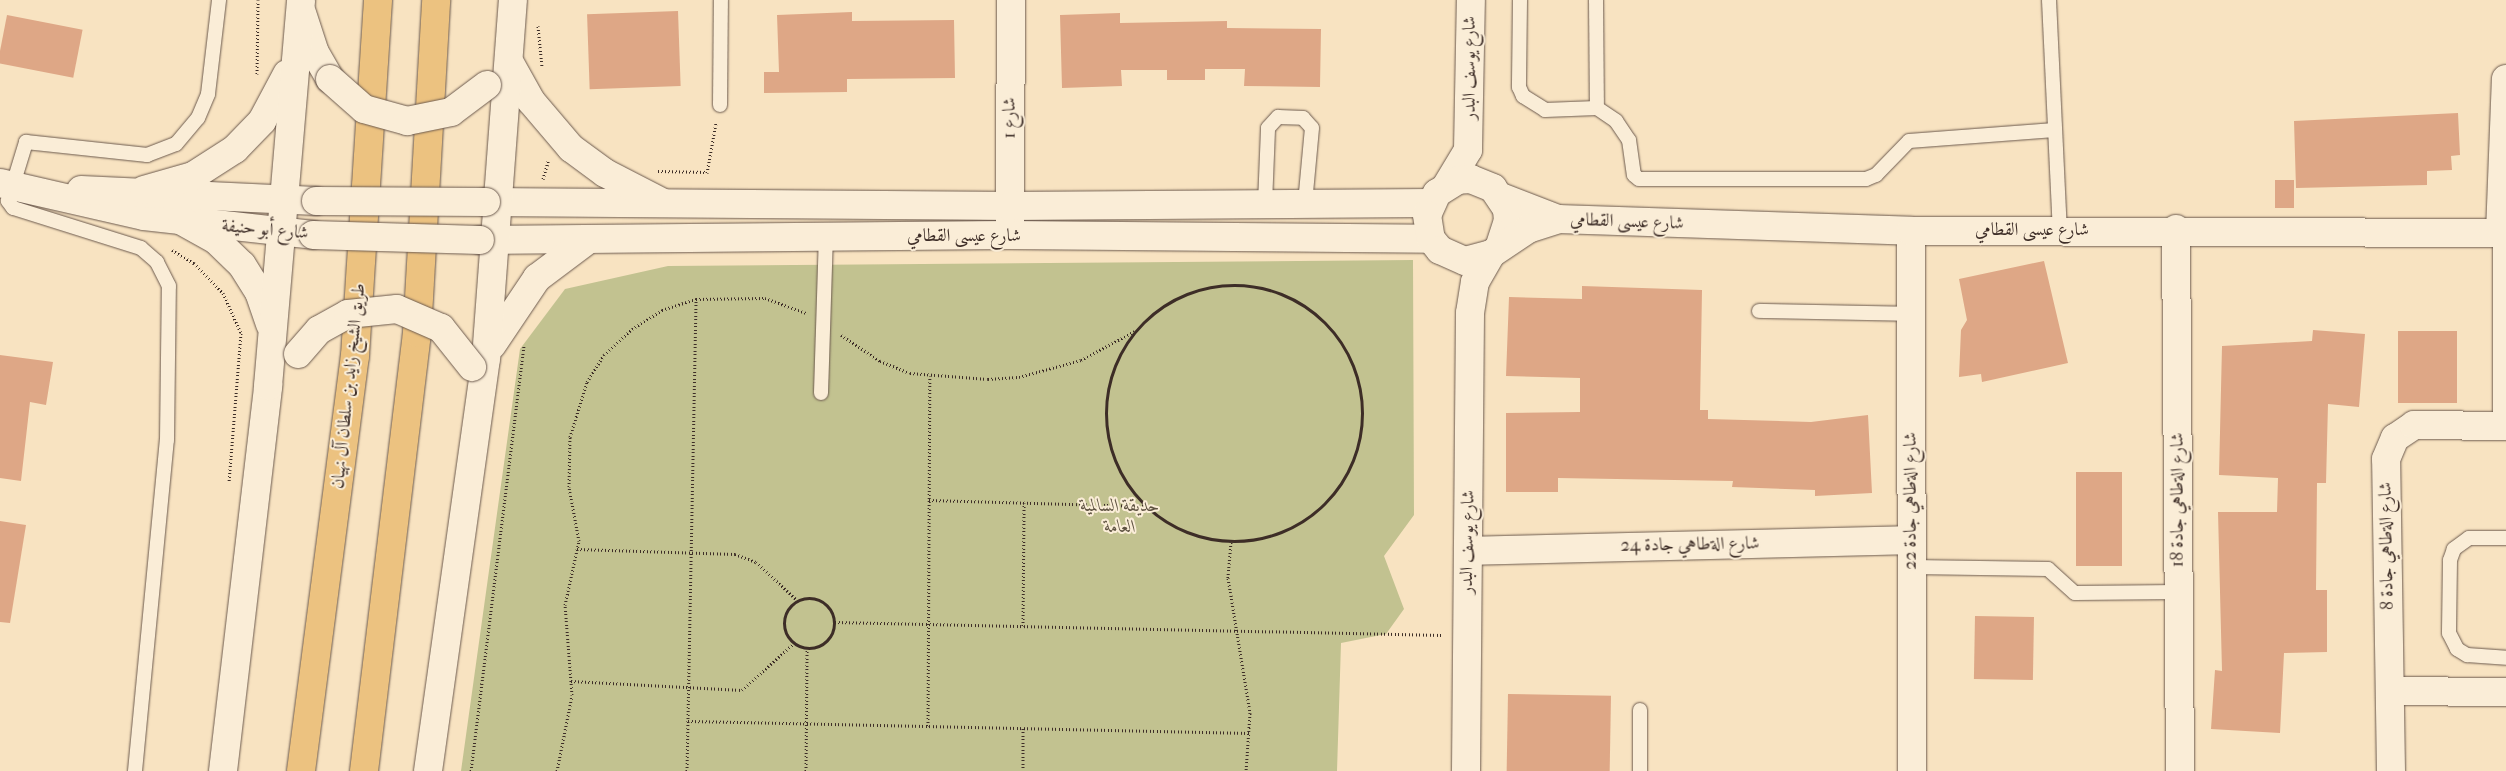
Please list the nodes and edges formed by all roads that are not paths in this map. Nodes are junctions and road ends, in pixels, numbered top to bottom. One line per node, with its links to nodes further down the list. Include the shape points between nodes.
1 (219, 0): 19 (lane, via 208,94 198,118 176,144 147,155 26,142)
2 (378, 0): 62 (highway, طريق الشيخ زايد بن سلطان آل نهيان, via 355,356)
3 (436, 0): 63 (highway, via 417,333)
4 (513, 0): 13 (street)
5 (721, 0): 15 (lane)
6 (1011, 0): 29 (street, شارع 1)
7 (1471, 0): 18 (street, شارع يوسف البدر)
8 (1520, 0): 16 (lane, via 1519,86 1523,96 1545,110)
9 (1596, 0): 16 (lane)
10 (2049, 0): 17 (lane)
11 (301, 2): 12 (street); 13 (street, bridge, via 308,36 330,79 364,109 407,121 451,112 487,85)
12 (294, 49): 21 (street, via 273,105 236,149 193,176); 24 (street)
13 (511, 54): 25 (street); 26 (street, via 531,101 556,134 605,173)
14 (2506, 79): 36 (street)
15 (720, 105)
16 (1597, 108): 17 (lane, via 1616,121 1630,140 1634,175 1639,179 1866,179 1876,175 1909,141)
17 (2055, 130): 33 (lane)
18 (1470, 137): 22 (street, شارع يوسف البدر, via 1478,164); 23 (street, شارع يوسف البدر, via 1464,163)
19 (6, 184): 20 (street, شارع أبو حنيفة); 60 (lane, via 8,201 13,208 142,248 157,262 169,286 167,440)
20 (37, 189): 21 (street, شارع أبو حنيفة); 31 (street, شارع أبو حنيفة, via 144,216)
21 (144, 190): 24 (street, شارع أبو حنيفة)
22 (1497, 192): 23 (street, via 1471,179); 30 (street, شارع عيسى القطامي); 42 (street, via 1508,222)
23 (1439, 194): 28 (street, شارع عيسى القطامي); 41 (street, via 1427,215)
24 (285, 199): 25 (street, شارع أبو حنيفة, bridge); 35 (street)
25 (493, 202): 26 (street, شارع عيسى القطامي); 39 (street)
26 (663, 203): 29 (street, شارع عيسى القطامي)
27 (1265, 204): 28 (street, شارع عيسى القطامي); 28 (lane, via 1268,128 1278,117 1303,118 1312,128); 29 (street, شارع عيسى القطامي)
28 (1305, 204)
29 (1010, 206): 37 (street, شارع 1)
30 (1558, 219): 34 (street, شارع عيسى القطامي); 42 (street, شارع عيسى القطامي, via 1528,229)
31 (182, 221): 35 (street, شارع أبو حنيفة); 46 (street, via 215,239 242,265 262,299)
32 (2176, 228): 33 (street, شارع عيسى القطامي); 36 (street, شارع عيسى القطامي); 55 (street, شارع الةطاهي جادة 18)
33 (2060, 230): 34 (street, شارع عيسى القطامي)
34 (1911, 231): 45 (street, شارع الةطاهي جادة 22)
35 (282, 233): 39 (street, شارع أبو حنيفة, bridge); 46 (street)
36 (2503, 233): 50 (lane)
37 (1010, 235): 38 (street, شارع عيسى القطامي); 41 (street, شارع عيسى القطامي)
38 (826, 237): 40 (street, شارع عيسى القطامي); 48 (lane)
39 (488, 239): 40 (street, شارع عيسى القطامي); 47 (street)
40 (589, 239): 47 (street, via 532,284)
41 (1435, 245): 42 (street, via 1464,261); 44 (street, شارع يوسف البدر, via 1459,280)
42 (1495, 250): 44 (street, شارع يوسف البدر, via 1475,282)
43 (1759, 311): 45 (lane)
44 (1470, 314): 53 (street, شارع يوسف البدر)
45 (1911, 314): 52 (street, شارع الةطاهي جادة 22)
46 (272, 338): 49 (street)
47 (479, 362): 49 (street, bridge, via 441,328 396,309 364,310 340,317 320,330 298,354); 64 (street, via 481,397)
48 (821, 393)
49 (266, 405): 61 (street)
50 (2503, 426): 57 (street, شارع الةطاهي جادة 8, via 2414,425 2389,448 2385,470)
51 (2506, 538): 56 (lane, via 2469,538 2454,548 2450,560 2449,633 2457,649 2467,655)
52 (1912, 540): 53 (street, شارع الةطاهي جادة 24); 54 (street, شارع الةطاهي جادة 22)
53 (1468, 551): 66 (street, شارع يوسف البدر)
54 (1912, 567): 55 (lane, via 2048,570 2075,593); 68 (street, شارع الةطاهي جادة 22)
55 (2178, 592): 69 (street, شارع الةطاهي جادة 18)
56 (2506, 658)
57 (2390, 691): 58 (street); 70 (street, شارع الةطاهي جادة 8)
58 (2506, 692)
59 (1640, 710): 67 (lane)
60 (135, 771)
61 (223, 771)
62 (301, 771)
63 (364, 771)
64 (428, 771)
65 (1461, 771): 66 (lane)
66 (1466, 771)
67 (1640, 771)
68 (1912, 771)
69 (2180, 771)
70 (2391, 771)

